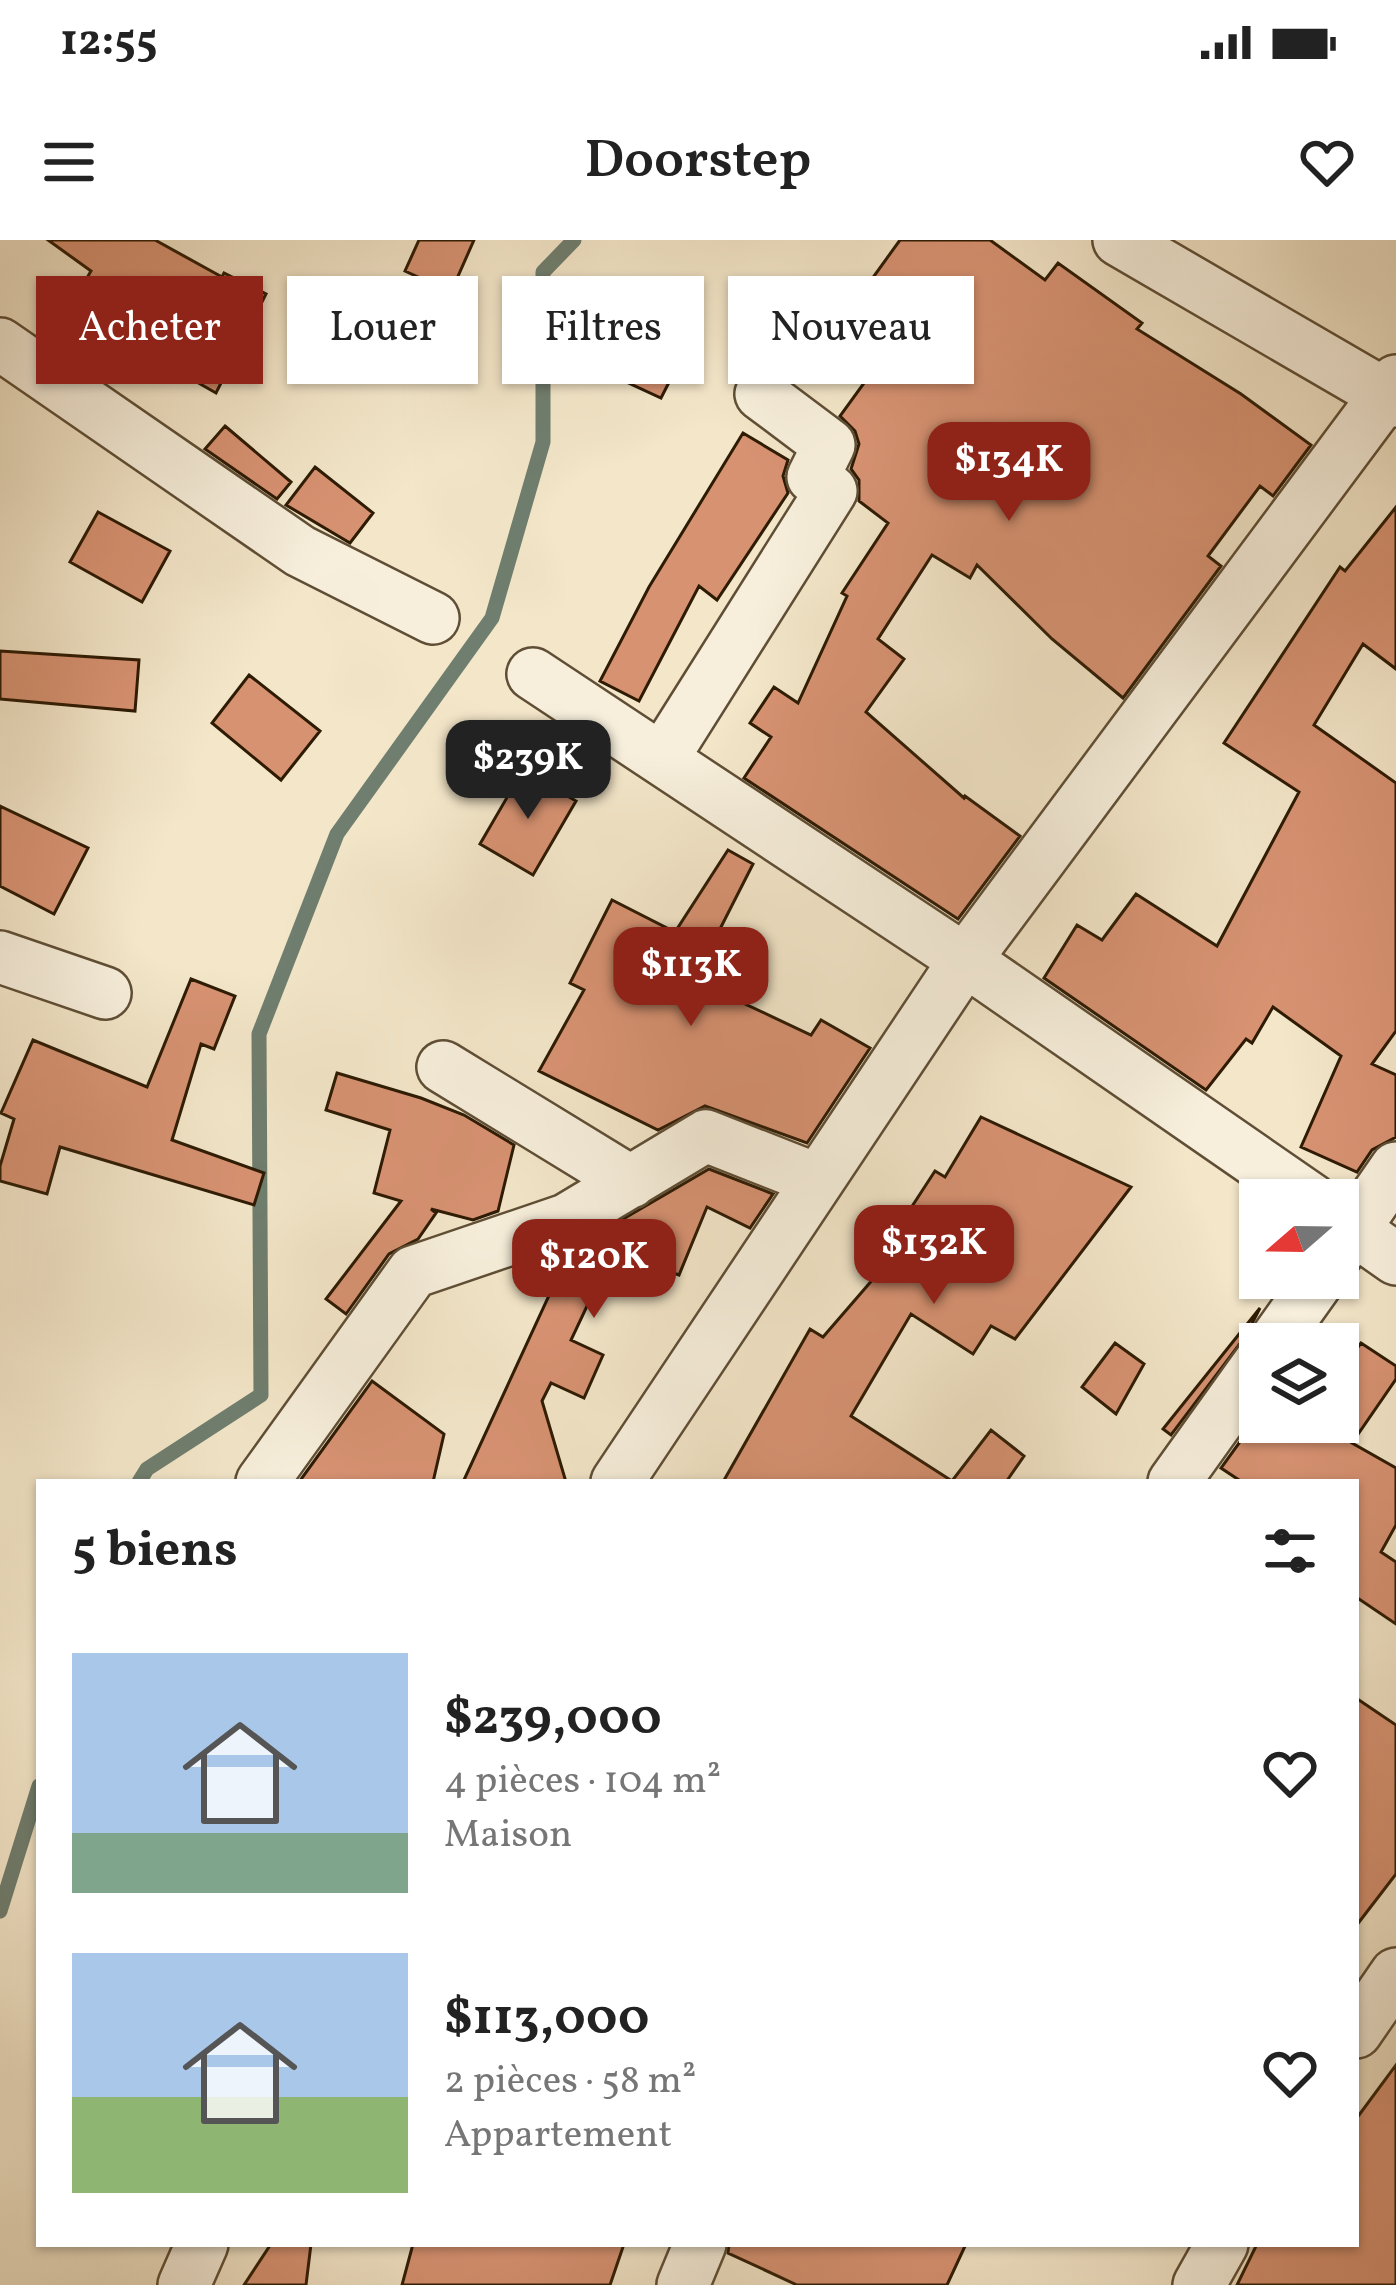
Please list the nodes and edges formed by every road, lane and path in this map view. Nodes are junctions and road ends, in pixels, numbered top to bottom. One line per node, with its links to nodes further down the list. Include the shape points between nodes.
1 (1119, 240): 3 (street)
2 (2, 350): 5 (street, via 300,551)
3 (1393, 392): 9 (street)
4 (761, 394): 7 (street, via 829,445 813,477 832,491)
5 (433, 618)
6 (533, 674): 7 (street)
7 (662, 759): 9 (street)
8 (0, 957): 10 (street)
9 (965, 960): 13 (street); 14 (street)
10 (105, 993)
11 (442, 1066): 15 (street)
12 (1396, 1168): 16 (street)
13 (1282, 1179)
14 (818, 1180): 15 (street, via 706,1136); 21 (street)
15 (631, 1182): 20 (street, via 566,1220 413,1272)
16 (1359, 1213)
17 (1359, 1241): 18 (street)
18 (1396, 1259)
19 (1239, 1391): 22 (street)
20 (264, 1479)
21 (618, 1479)
22 (1176, 1479)
23 (1396, 1974): 24 (street)
24 (1359, 2028)
25 (201, 2247): 28 (street)
26 (699, 2247): 29 (street)
27 (1220, 2247): 30 (street)
28 (184, 2285)
29 (682, 2285)
30 (1199, 2285)

